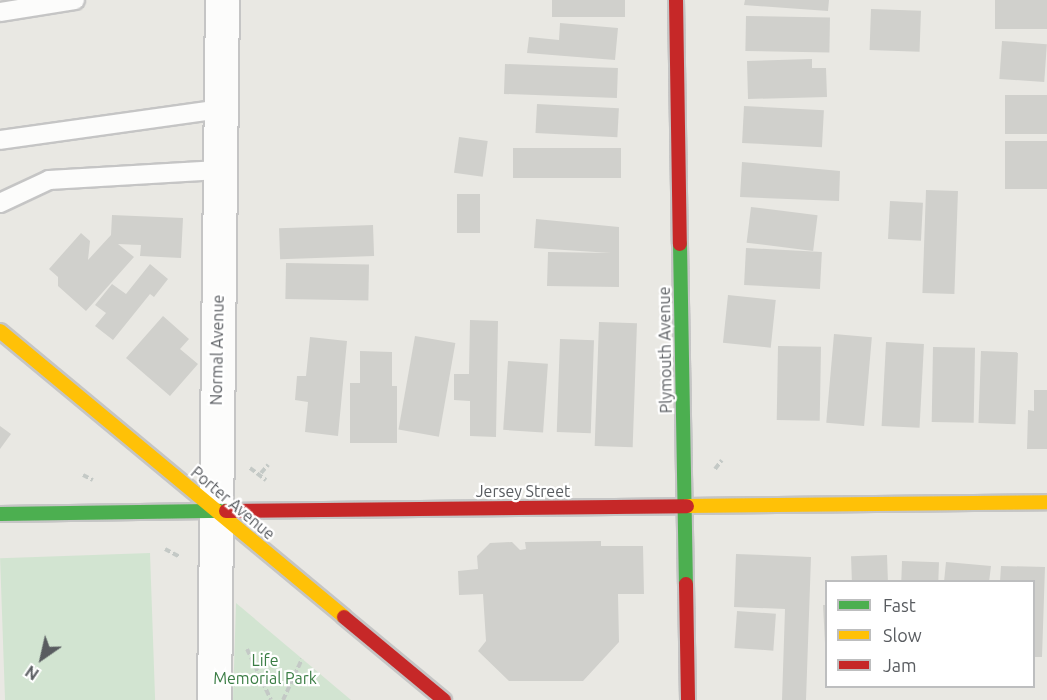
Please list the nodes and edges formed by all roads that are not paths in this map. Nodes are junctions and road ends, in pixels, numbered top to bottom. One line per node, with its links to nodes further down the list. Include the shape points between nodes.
1 (75, 0): 4 (lane)
2 (222, 0): 5 (street, Normal Avenue)
3 (676, 0): 11 (street, Plymouth Avenue)
4 (0, 12)
5 (220, 110): 6 (lane); 7 (street, Normal Avenue)
6 (0, 140)
7 (219, 170): 8 (lane, via 49,180); 12 (street, Normal Avenue)
8 (0, 203)
9 (0, 331): 12 (street, Porter Avenue)
10 (1047, 501): 11 (street, Jersey Street)
11 (683, 507): 12 (street, Jersey Street); 16 (street, Plymouth Avenue)
12 (215, 510): 13 (street, Jersey Street); 14 (street, Normal Avenue); 15 (street, Porter Avenue)
13 (0, 514)
14 (214, 700)
15 (444, 700)
16 (688, 700)

